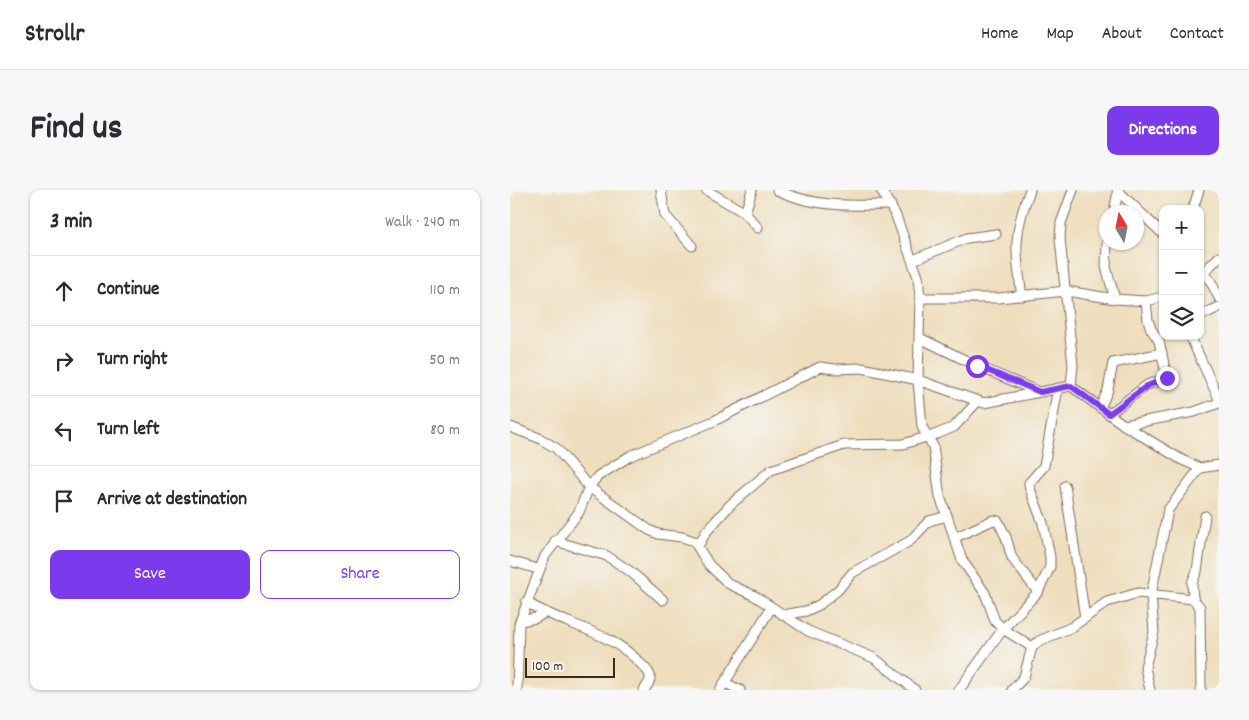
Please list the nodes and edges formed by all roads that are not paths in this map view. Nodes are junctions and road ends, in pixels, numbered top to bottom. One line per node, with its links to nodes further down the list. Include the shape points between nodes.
1 (661, 190): 17 (street, via 665,215)
2 (752, 190): 13 (street)
3 (777, 190): 10 (street, via 795,198 823,203)
4 (881, 190): 10 (street)
5 (1030, 190): 24 (street, via 1016,231)
6 (1073, 190): 23 (street, via 1061,223)
7 (1118, 190): 11 (street); 15 (street)
8 (1199, 190): 12 (street)
9 (712, 191): 13 (street)
10 (891, 205): 20 (street)
11 (1115, 205)
12 (1193, 205)
13 (745, 213): 14 (street)
14 (758, 228)
15 (1159, 230)
16 (996, 234): 20 (street, via 967,238)
17 (692, 246)
18 (1107, 250): 28 (street, via 1106,267)
19 (1219, 257): 21 (street)
20 (913, 260): 25 (street)
21 (1204, 271)
22 (1204, 276): 27 (street, via 1210,280)
23 (1066, 290): 24 (street); 28 (street); 36 (street, via 1073,365)
24 (1022, 296): 25 (street)
25 (920, 298): 32 (street)
26 (1159, 298): 29 (street)
27 (1219, 298)
28 (1115, 299): 29 (street)
29 (1146, 301): 34 (street, via 1151,329)
30 (1219, 307): 31 (street)
31 (1204, 314)
32 (920, 338): 35 (street); 38 (street)
33 (1192, 340): 39 (street)
34 (1162, 352): 41 (street, via 1112,363 1108,390); 42 (street, via 1167,378 1147,386)
35 (918, 380): 40 (street); 45 (street); 53 (street, via 862,368 814,368 714,421 605,469)
36 (1071, 386): 37 (street); 41 (street)
37 (1058, 388): 38 (street); 61 (street, via 1044,466 1029,484 1041,514 1050,557 1046,578)
38 (1040, 392): 40 (street, via 991,403)
39 (1219, 401): 43 (street, via 1194,412)
40 (977, 402): 46 (street, via 954,427)
41 (1100, 408): 42 (street)
42 (1109, 414): 43 (street)
43 (1124, 425): 51 (street)
44 (510, 427): 53 (street, via 556,448)
45 (922, 427): 47 (street); 48 (street)
46 (937, 434): 47 (street); 49 (street)
47 (927, 438): 48 (street); 49 (street)
48 (917, 440): 58 (street, via 888,446 844,445 771,470 715,520)
49 (933, 446): 54 (street, via 940,497)
50 (1219, 465): 51 (street)
51 (1200, 468): 62 (street, via 1168,510)
52 (1065, 486): 69 (street)
53 (589, 487): 57 (street, via 579,512); 58 (street, via 649,530 666,536 689,538)
54 (947, 516): 56 (street); 68 (street, via 929,521 910,541 858,569 819,605)
55 (1205, 516): 63 (street, via 1197,571 1192,582)
56 (954, 538): 61 (street, via 993,520 998,521 1012,558); 71 (street, via 962,560 985,593 992,616)
57 (556, 541): 60 (street); 64 (street, via 607,556)
58 (698, 546): 66 (street, via 708,565 722,580 755,596)
59 (510, 561): 60 (street)
60 (538, 570): 65 (street)
61 (1038, 592): 71 (street)
62 (1151, 595): 63 (street); 69 (street, via 1138,593 1115,599); 80 (street, via 1154,632 1145,667)
63 (1193, 599): 81 (street, via 1200,607)
64 (663, 600)
65 (526, 602): 67 (street); 70 (street)
66 (770, 608): 68 (street); 73 (street)
67 (544, 613): 70 (street); 76 (street, via 600,635 629,651 649,674 650,680)
68 (783, 615): 74 (street, via 808,631 874,658)
69 (1085, 618): 72 (street)
70 (517, 623): 75 (street)
71 (1003, 630): 72 (street); 78 (street)
72 (1032, 647): 79 (street, via 1024,677)
73 (722, 686): 77 (street)
74 (909, 688)
75 (517, 690)
76 (644, 690)
77 (740, 690)
78 (959, 690)
79 (1012, 690)
80 (1150, 690)
81 (1201, 690)

